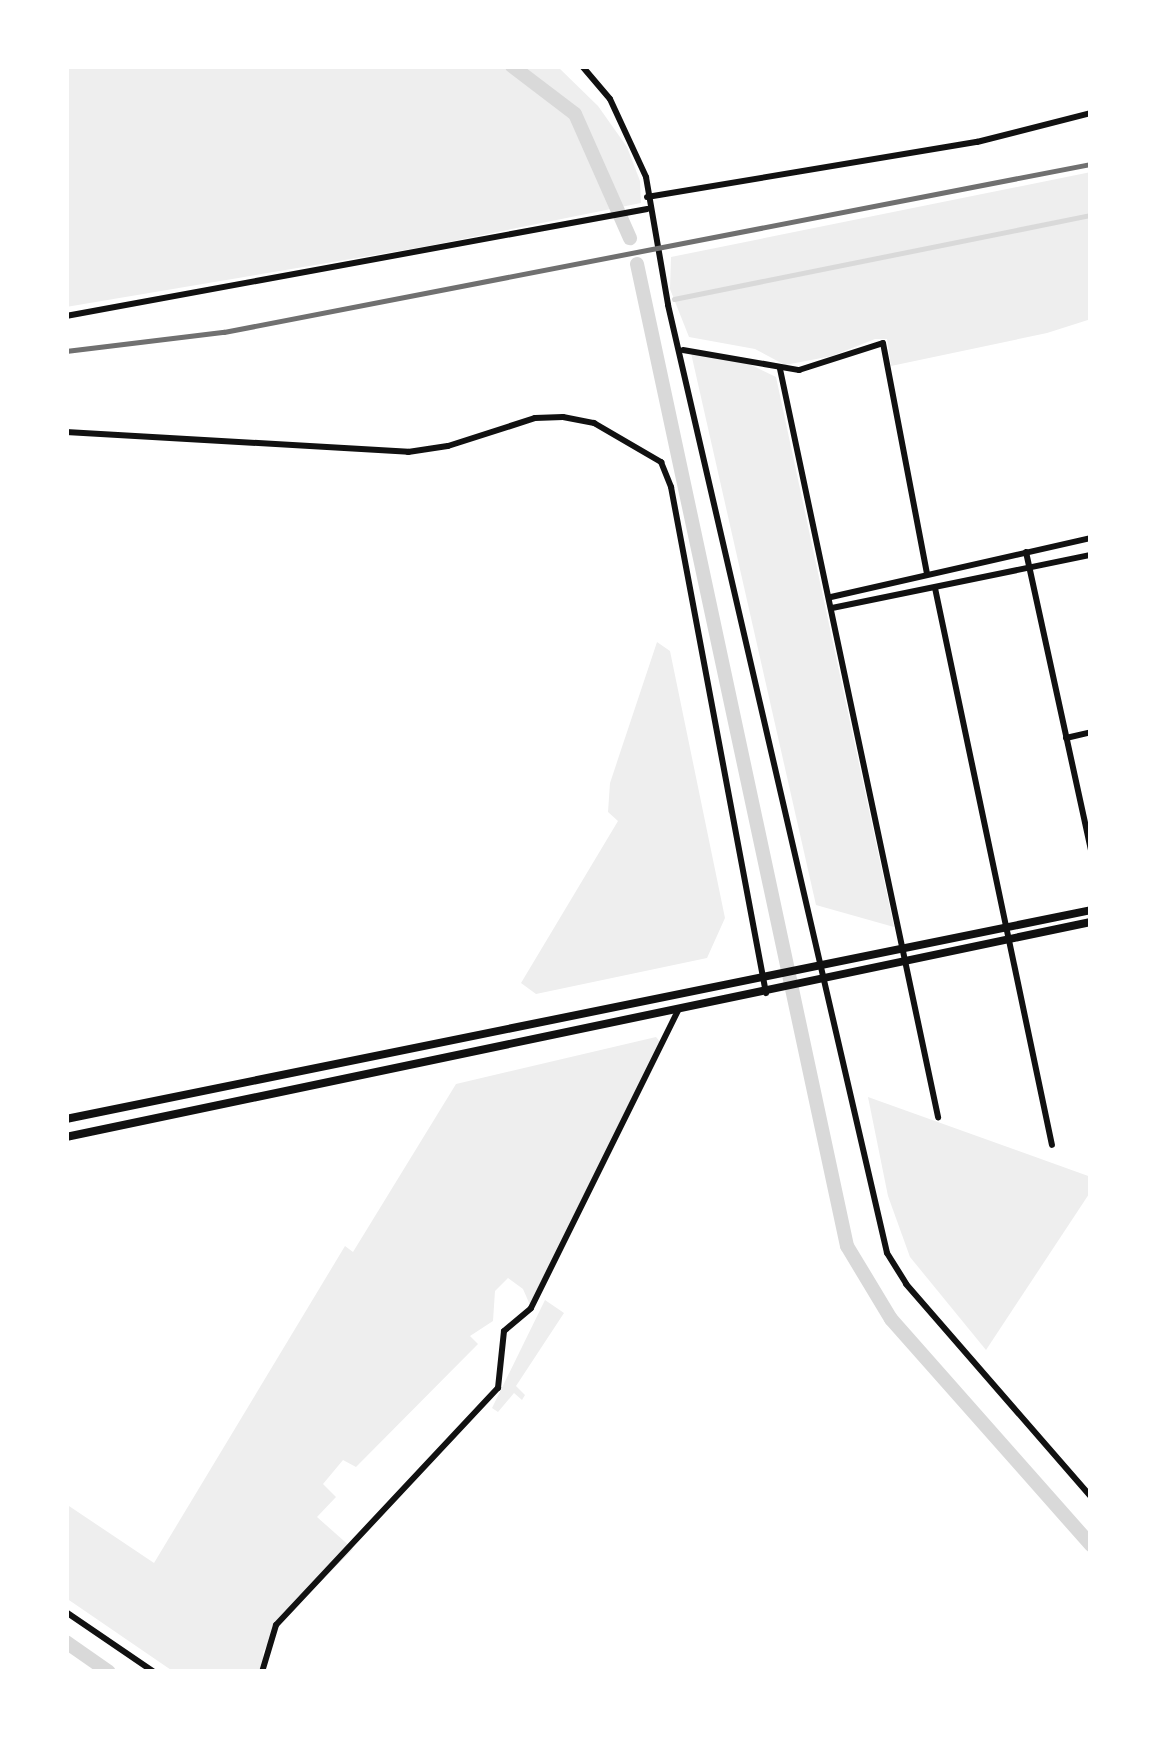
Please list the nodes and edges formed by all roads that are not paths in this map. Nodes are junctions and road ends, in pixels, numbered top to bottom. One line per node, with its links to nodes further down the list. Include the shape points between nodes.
1 (582, 66): 3 (street, via 633,144)
2 (1091, 113): 3 (street, via 977,142)
3 (647, 197): 4 (street)
4 (647, 209): 5 (street); 6 (street)
5 (66, 316)
6 (683, 350): 7 (street); 24 (street)
7 (780, 369): 13 (street, via 815,368 883,343); 15 (street)
8 (66, 432): 25 (street, via 408,452 563,417 594,423 661,462)
9 (1091, 538): 10 (street)
10 (1026, 552): 12 (street); 13 (street)
11 (1091, 555): 12 (street)
12 (1030, 568): 14 (street); 18 (street)
13 (927, 574): 15 (street)
14 (935, 588): 16 (street); 22 (street)
15 (830, 597): 16 (street)
16 (832, 608): 23 (street)
17 (1091, 732): 18 (street)
18 (1066, 738): 19 (street)
19 (1091, 850)
20 (1091, 910): 22 (street)
21 (1091, 922): 22 (street)
22 (1007, 933): 23 (street); 32 (street)
23 (904, 955): 24 (street); 26 (street); 29 (street)
24 (813, 969): 25 (street); 26 (street)
25 (769, 976): 27 (street); 30 (street)
26 (816, 982): 27 (street); 33 (street, via 893,1265)
27 (766, 993): 28 (street)
28 (678, 1010): 31 (street); 36 (street, via 531,1308 504,1331 498,1388 276,1625)
29 (938, 1117)
30 (66, 1119)
31 (66, 1138)
32 (1052, 1145)
33 (1091, 1497)
34 (66, 1612): 35 (street)
35 (154, 1672)
36 (262, 1672)

